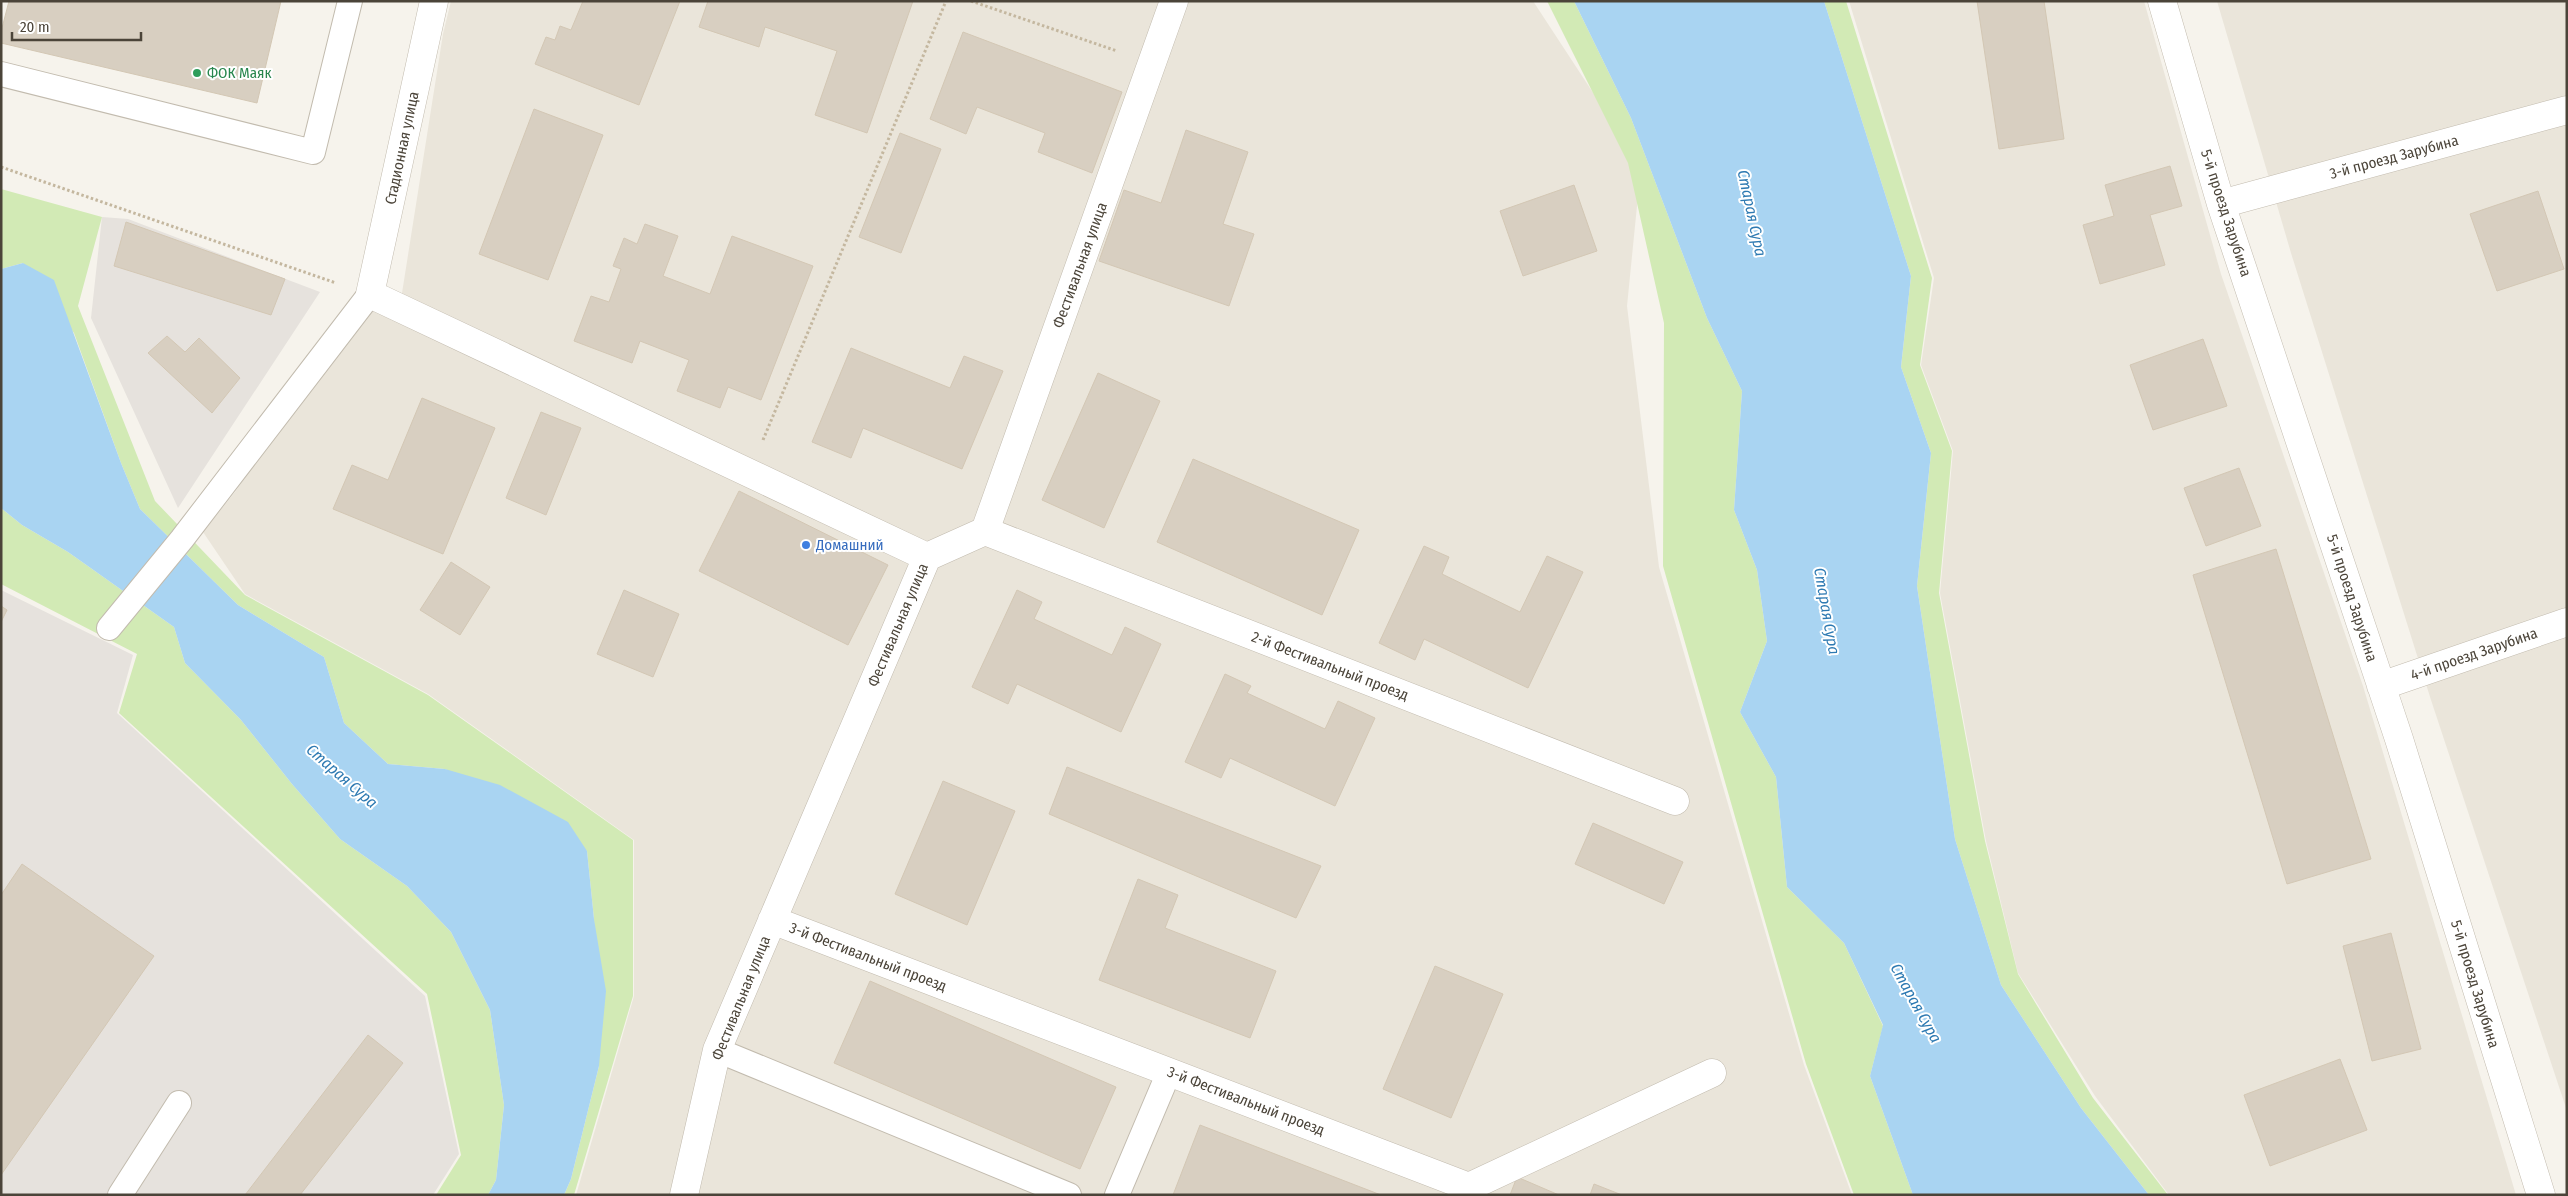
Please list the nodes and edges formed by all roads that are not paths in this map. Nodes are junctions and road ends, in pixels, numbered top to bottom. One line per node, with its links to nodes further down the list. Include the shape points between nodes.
1 (350, 1): 5 (lane, via 312,152)
2 (434, 1): 8 (street, Стадионная улица)
3 (1174, 1): 9 (street, Фестивальная улица)
4 (2162, 1): 7 (street, 5-й проезд Зарубина)
5 (1, 74)
6 (2567, 110): 7 (street, 3-й проезд Зарубина)
7 (2222, 204): 13 (street, 5-й проезд Зарубина)
8 (370, 294): 10 (street); 12 (lane)
9 (985, 531): 10 (street, Фестивальная улица); 14 (street, 2-й Фестивальный проезд)
10 (928, 557): 15 (street, Фестивальная улица)
11 (2567, 622): 13 (street, 4-й проезд Зарубина)
12 (110, 628)
13 (2381, 686): 24 (street, 5-й проезд Зарубина)
14 (1675, 801)
15 (772, 920): 16 (street, Фестивальная улица); 17 (street, 3-й Фестивальный проезд)
16 (717, 1050): 21 (street, Фестивальная улица); 22 (lane)
17 (1169, 1072): 18 (street, 3-й Фестивальный проезд, via 1469,1187); 23 (lane)
18 (1712, 1073)
19 (179, 1103): 20 (lane)
20 (120, 1195)
21 (684, 1195)
22 (1069, 1195)
23 (1117, 1195)
24 (2541, 1195)

